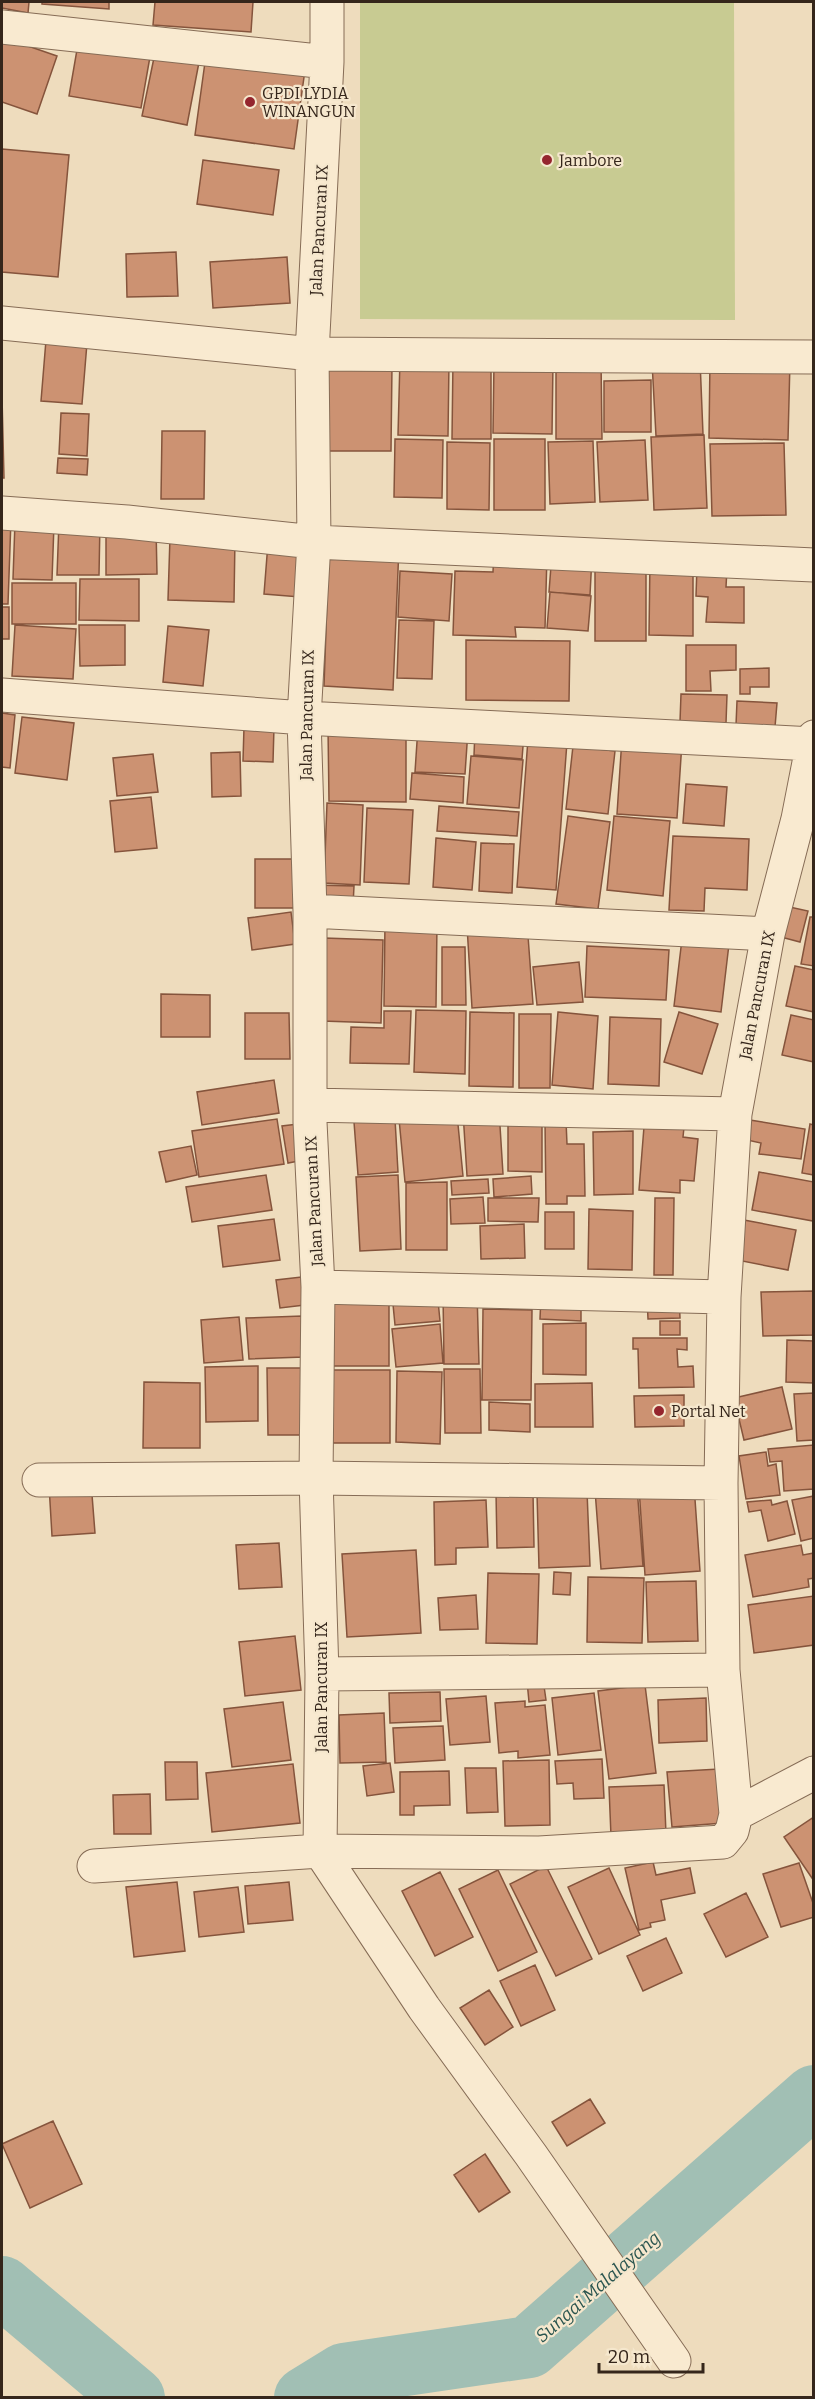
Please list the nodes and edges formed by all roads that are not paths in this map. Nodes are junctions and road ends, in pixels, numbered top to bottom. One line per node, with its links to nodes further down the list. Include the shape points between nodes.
1 (327, 2): 3 (street, Jalan Pancuran IX)
2 (2, 27): 3 (street)
3 (327, 62): 5 (street, Jalan Pancuran IX)
4 (2, 323): 5 (street)
5 (312, 354): 6 (street); 8 (street, Jalan Pancuran IX)
6 (813, 357)
7 (2, 513): 8 (street)
8 (314, 542): 9 (street); 11 (street, Jalan Pancuran IX)
9 (813, 565)
10 (2, 695): 11 (street)
11 (304, 718): 12 (street); 14 (street, Jalan Pancuran IX)
12 (813, 741): 13 (street, Jalan Pancuran IX)
13 (802, 849): 15 (street, Jalan Pancuran IX)
14 (310, 911): 15 (street); 16 (street, Jalan Pancuran IX)
15 (768, 934): 17 (street, Jalan Pancuran IX)
16 (310, 1105): 17 (street); 18 (street, Jalan Pancuran IX)
17 (735, 1114): 19 (street, Jalan Pancuran IX)
18 (318, 1287): 19 (street); 20 (street, Jalan Pancuran IX)
19 (724, 1296): 22 (street, Jalan Pancuran IX)
20 (316, 1478): 21 (street); 22 (street); 24 (street, Jalan Pancuran IX)
21 (39, 1480)
22 (722, 1483): 23 (street, Jalan Pancuran IX)
23 (723, 1670): 24 (street); 26 (street, Jalan Pancuran IX)
24 (322, 1674): 27 (street, Jalan Pancuran IX)
25 (813, 1773): 26 (street)
26 (736, 1814): 27 (street, Jalan Pancuran IX, via 732,1832 723,1842 539,1853)
27 (320, 1851): 28 (street); 29 (street, via 424,2008)
28 (94, 1866)
29 (674, 2361)

